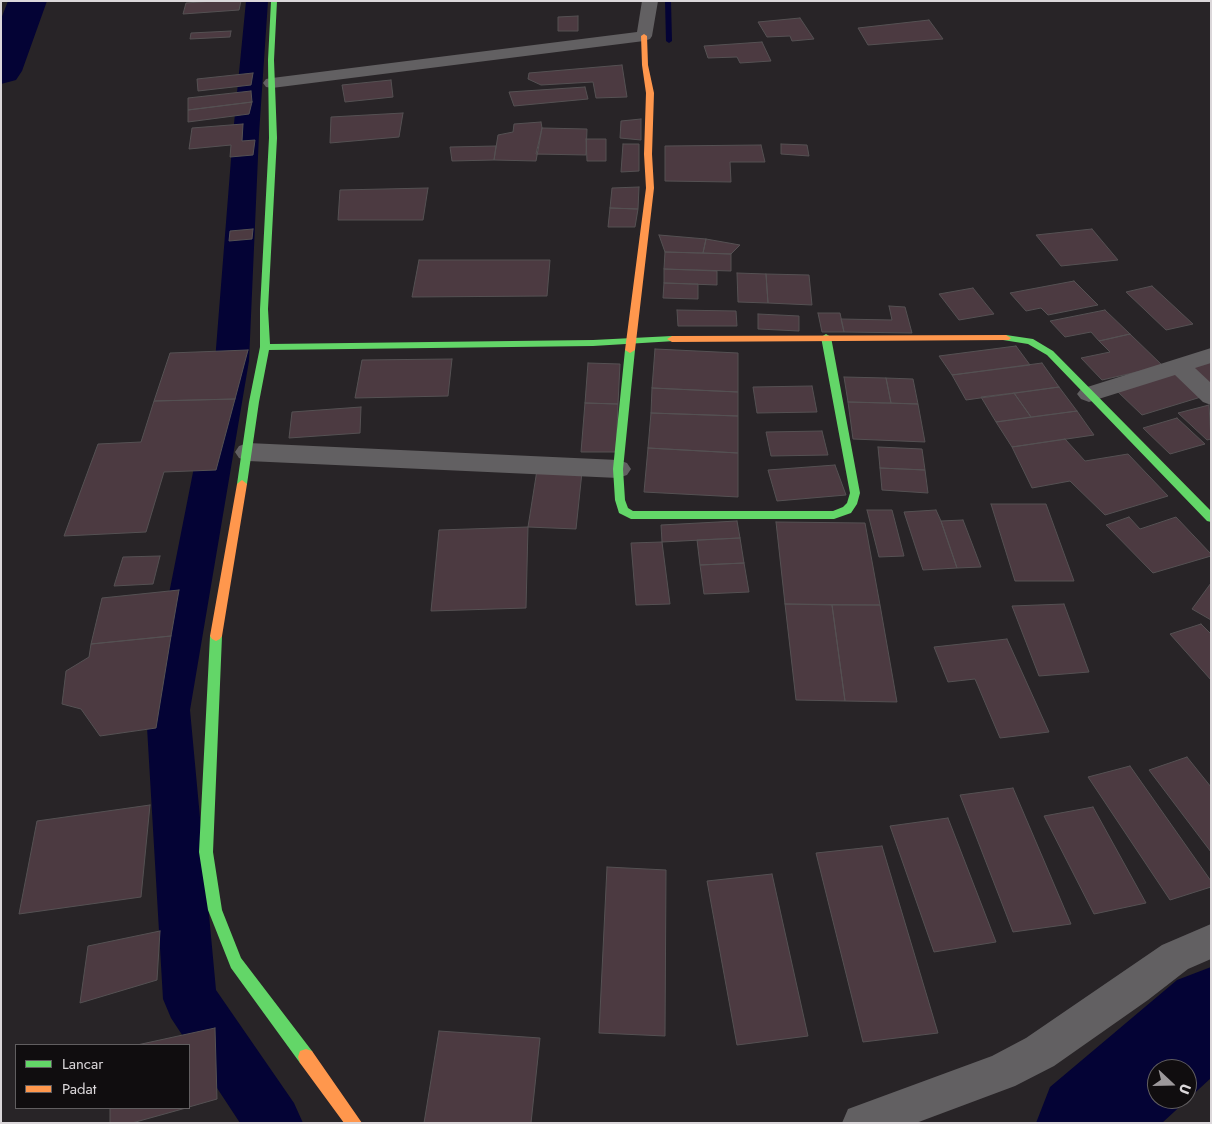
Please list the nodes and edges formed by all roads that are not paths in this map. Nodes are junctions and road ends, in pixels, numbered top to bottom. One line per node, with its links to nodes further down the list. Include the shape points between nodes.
1 (274, 1): 4 (street)
2 (650, 1): 3 (street)
3 (644, 36): 4 (street); 6 (street, via 650,93 650,188)
4 (272, 83): 7 (street)
5 (826, 337): 6 (street); 10 (street, via 1017,338 1030,341 1050,353); 13 (street, via 855,494 847,510 834,515 631,515 623,510 620,500)
6 (632, 340): 7 (street); 13 (street)
7 (265, 347): 12 (street)
8 (1211, 355): 9 (street)
9 (1178, 365): 10 (street); 11 (street)
10 (1089, 394): 14 (street)
11 (1211, 397)
12 (248, 452): 13 (street); 16 (street, via 214,640 206,852 215,910 236,962)
13 (618, 469)
14 (1211, 518)
15 (1211, 940): 17 (street, via 1175,957 1040,1052 1001,1072)
16 (354, 1123)
17 (862, 1123)

